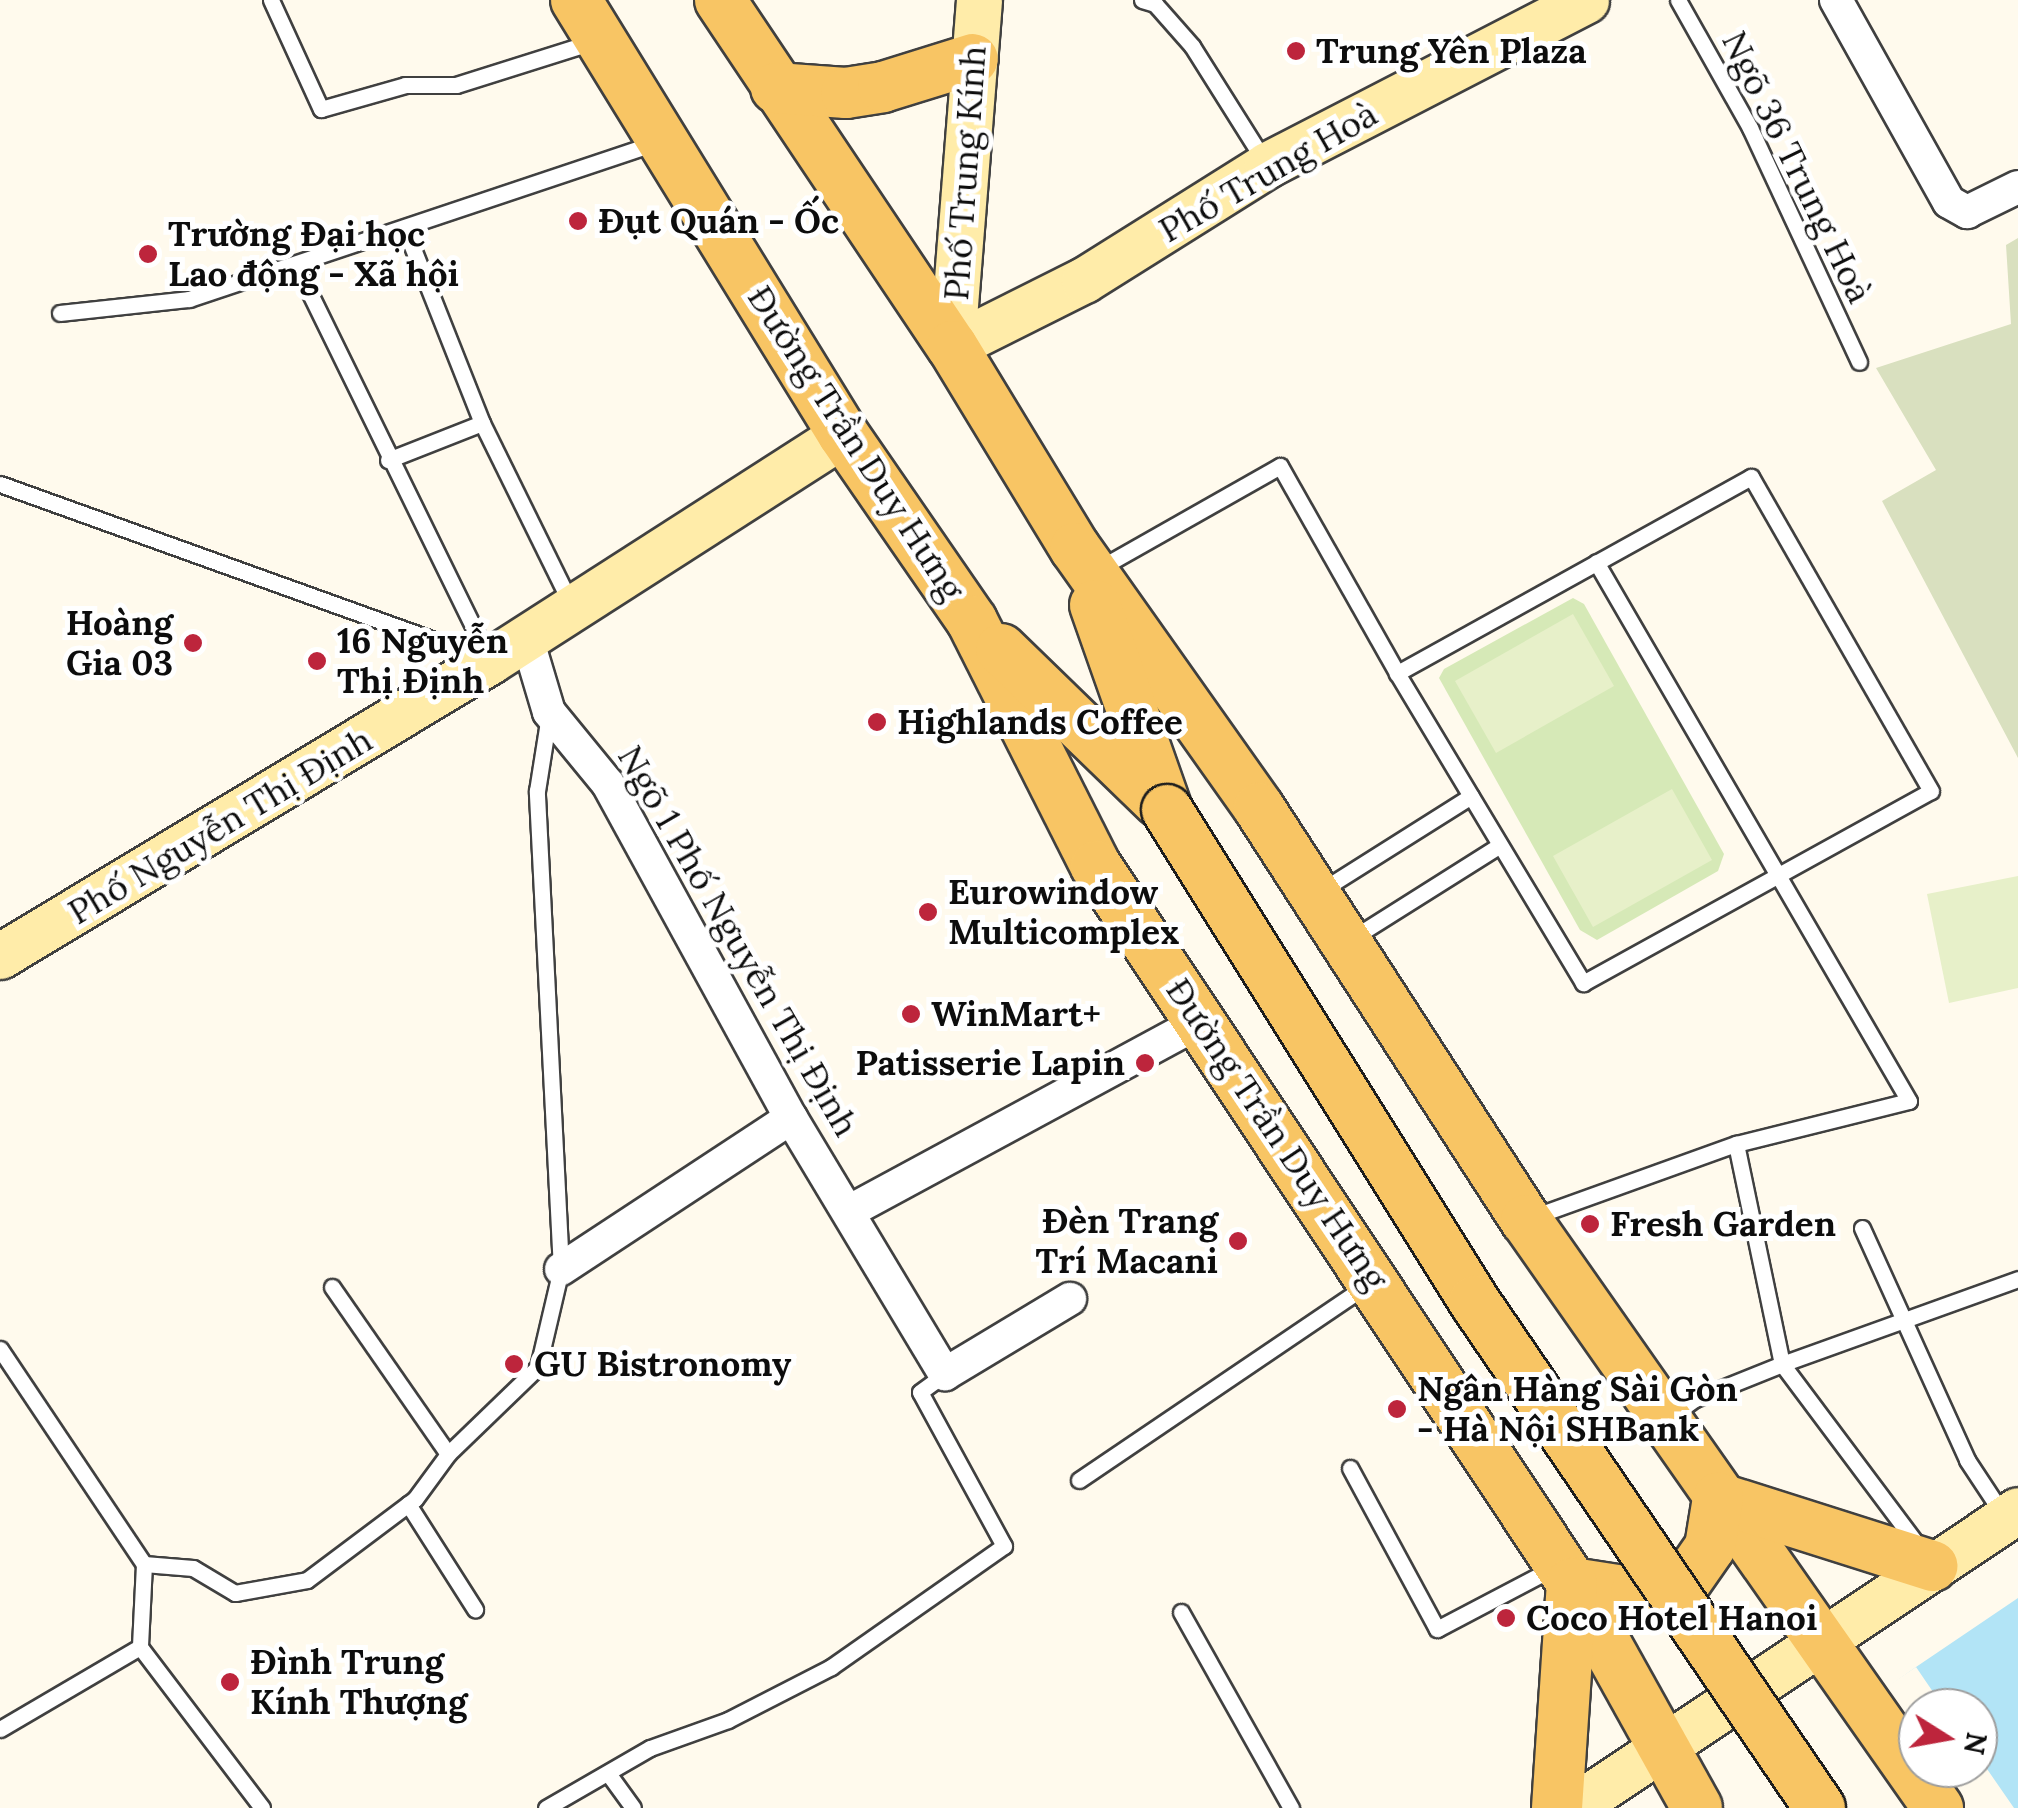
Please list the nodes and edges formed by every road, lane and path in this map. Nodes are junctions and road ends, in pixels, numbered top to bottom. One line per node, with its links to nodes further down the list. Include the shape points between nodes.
1 (271, 0): 8 (lane, via 321,108 405,84 456,85)
2 (720, 0): 10 (main road)
3 (979, 0): 9 (street, Phố Trung Kính)
4 (1142, 0): 12 (lane, via 1155,4 1192,46)
5 (1586, 0): 12 (street, Phố Trung Hoà)
6 (1678, 0): 18 (lane, Ngõ 36 Trung Hoà, via 1750,128)
7 (1836, 0): 13 (street, via 1949,202 1967,212)
8 (588, 20): 11 (main road, Đường Trần Duy Hưng)
9 (973, 59): 10 (main road, via 864,90); 17 (street, Phố Trung Kính)
10 (776, 88): 17 (main road)
11 (663, 140): 14 (lane); 20 (main road, Đường Trần Duy Hưng)
12 (1267, 166): 17 (street, Phố Trung Hoà, via 1084,280)
13 (2018, 187)
14 (406, 231): 15 (lane); 19 (lane)
15 (297, 268): 16 (lane, via 188,299); 21 (lane)
16 (60, 313)
17 (952, 346): 23 (main road)
18 (1859, 362)
19 (482, 423): 21 (lane); 25 (lane)
20 (843, 434): 25 (street, Phố Nguyễn Thị Định); 26 (main road, Đường Trần Duy Hưng)
21 (388, 460): 28 (lane)
22 (0, 484): 28 (lane)
23 (1084, 560): 29 (lane, via 1280,466); 32 (main road); 35 (main road)
24 (1596, 562): 29 (lane); 34 (lane); 34 (lane, via 1751,477 1932,791)
25 (571, 606): 27 (street, Phố Nguyễn Thị Định)
26 (972, 621): 32 (main road); 39 (main road, Đường Trần Duy Hưng, via 1096,866)
27 (526, 635): 28 (street, Phố Nguyễn Thị Định); 30 (street)
28 (490, 660): 36 (street, Phố Nguyễn Thị Định)
29 (1397, 673): 31 (lane)
30 (549, 712): 40 (street, Ngõ 1 Phố Nguyễn Thị Định, via 608,784); 45 (lane, via 537,791)
31 (1471, 796): 33 (lane); 35 (lane)
32 (1167, 810): 78 (main road, bridge, via 1474,1301)
33 (1500, 844): 34 (lane, via 1584,982); 37 (lane)
34 (1778, 876): 41 (lane, via 1910,1101)
35 (1314, 895): 37 (main road)
36 (20, 929): 38 (street, Phố Nguyễn Thị Định)
37 (1344, 944): 43 (main road)
38 (0, 956)
39 (1201, 1021): 42 (street); 46 (main road, Đường Trần Duy Hưng)
40 (791, 1118): 42 (street, Ngõ 1 Phố Nguyễn Thị Định); 45 (street)
41 (1736, 1144): 43 (lane); 52 (lane)
42 (850, 1211): 53 (street, Ngõ 1 Phố Nguyễn Thị Định)
43 (1526, 1220): 54 (main road)
44 (1862, 1228): 50 (lane)
45 (560, 1269): 55 (lane, via 532,1379)
46 (1375, 1279): 57 (lane); 63 (main road, Đường Trần Duy Hưng)
47 (2018, 1280): 50 (lane)
48 (332, 1286): 55 (lane)
49 (1070, 1298): 53 (street)
50 (1904, 1320): 52 (lane); 60 (lane, via 1966,1460)
51 (3, 1359): 61 (lane)
52 (1782, 1364): 54 (lane, via 1695,1399); 62 (lane)
53 (946, 1374): 70 (lane, via 920,1392 1004,1546 831,1667 728,1720 650,1748)
54 (1663, 1422): 58 (main road)
55 (448, 1454): 59 (lane)
56 (1350, 1468): 63 (lane, via 1437,1629)
57 (1079, 1480)
58 (1718, 1498): 62 (main road); 63 (main road, via 1710,1547 1685,1583 1668,1592 1636,1594); 66 (main road)
59 (408, 1504): 61 (lane, via 307,1580 262,1592 235,1594 192,1568); 64 (lane)
60 (2011, 1513): 62 (street)
61 (144, 1564): 67 (lane)
62 (1934, 1566): 66 (street)
63 (1566, 1574): 69 (main road, Đường Trần Duy Hưng); 75 (main road)
64 (475, 1610)
65 (1182, 1612): 74 (lane)
66 (1822, 1638): 69 (street); 79 (main road)
67 (140, 1647): 68 (lane); 71 (lane)
68 (0, 1729)
69 (1663, 1744): 76 (street); 77 (main road, Đường Trần Duy Hưng)
70 (610, 1776): 72 (lane); 73 (lane)
71 (262, 1808)
72 (546, 1808)
73 (634, 1808)
74 (1291, 1808)
75 (1557, 1808)
76 (1572, 1808)
77 (1696, 1808)
78 (1820, 1808)
79 (1938, 1808)

